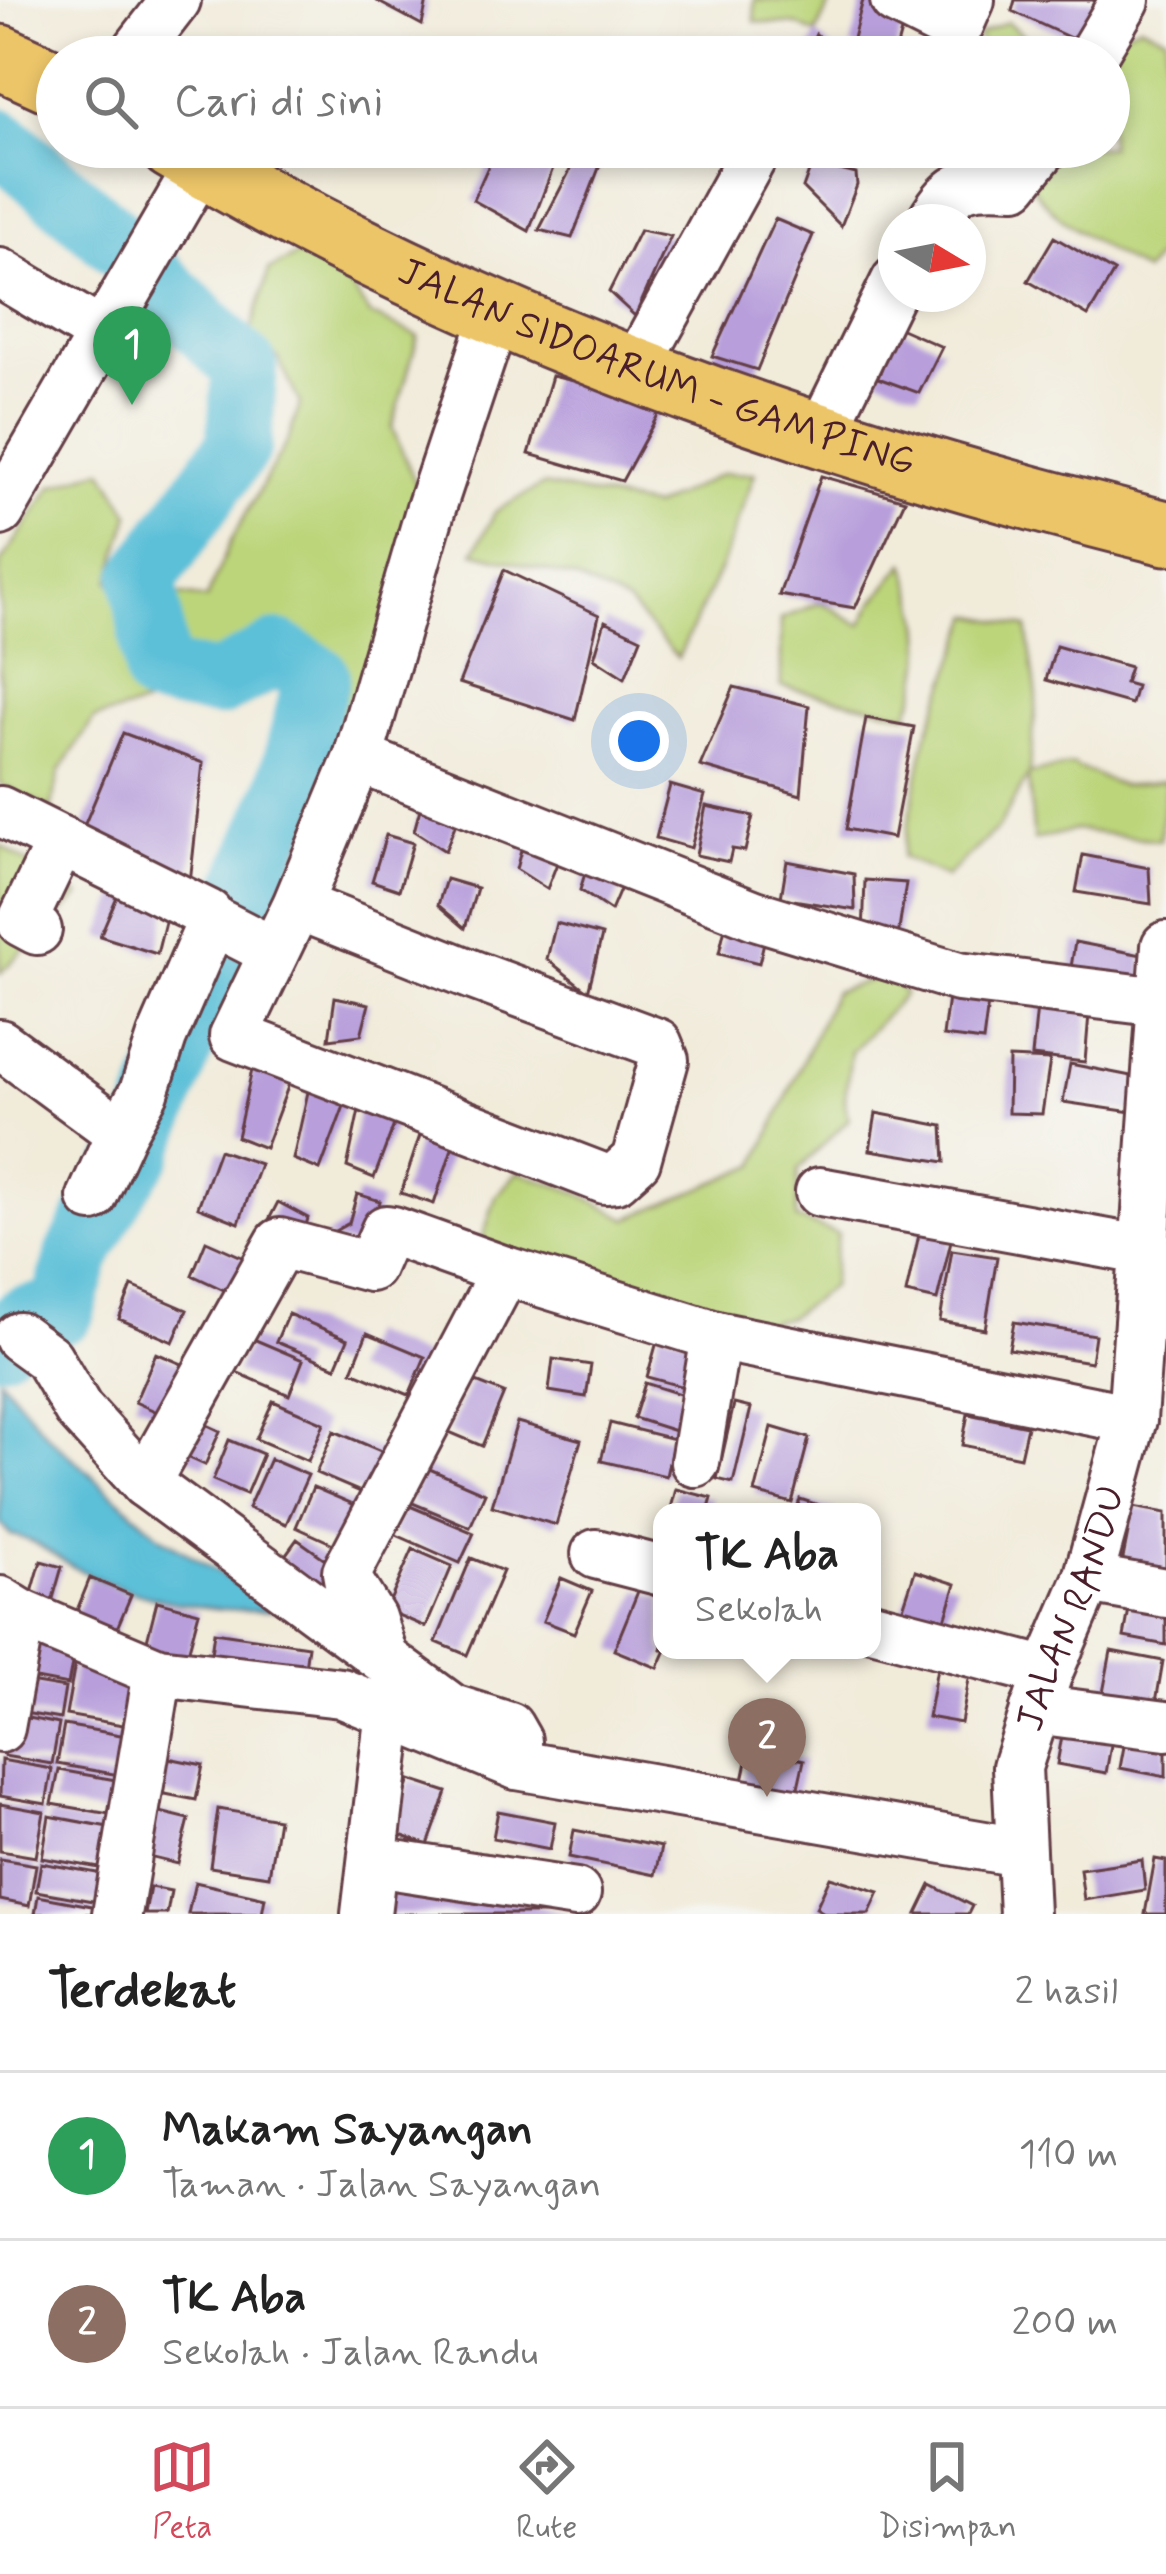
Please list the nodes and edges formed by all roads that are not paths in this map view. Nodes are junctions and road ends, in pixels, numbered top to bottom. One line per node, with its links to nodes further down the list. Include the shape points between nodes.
1 (176, 0): 5 (street)
2 (895, 0): 3 (street, via 947,26 959,25)
3 (970, 0)
4 (1125, 0): 6 (street)
5 (148, 36)
6 (1103, 36)
7 (0, 57): 8 (main road)
8 (36, 73)
9 (181, 168): 17 (street, via 142,268)
10 (208, 168): 16 (main road, JALAN SIDOARUM - GAMPING)
11 (746, 168): 18 (street)
12 (1028, 168): 13 (street, via 1016,183 968,183)
13 (942, 204)
14 (0, 272): 17 (street)
15 (881, 312): 19 (street)
16 (496, 314): 18 (main road, JALAN SIDOARUM - GAMPING); 23 (street)
17 (104, 335): 20 (street)
18 (634, 371): 19 (main road, JALAN SIDOARUM - GAMPING)
19 (820, 436): 22 (main road, JALAN SIDOARUM - GAMPING)
20 (13, 461): 21 (street)
21 (0, 511)
22 (1166, 533)
23 (358, 758): 26 (street); 30 (street, via 755,915 958,977)
24 (0, 811): 25 (street)
25 (61, 841): 27 (street, via 22,922); 28 (street)
26 (297, 904): 28 (street); 28 (street, via 657,1043 664,1060 636,1160 605,1179 234,1036)
27 (37, 930)
28 (236, 934): 32 (street, via 162,1037)
29 (1166, 946): 30 (street, JALAN RANDU)
30 (1161, 1002): 33 (street, JALAN RANDU)
31 (0, 1044): 32 (street)
32 (121, 1133): 35 (street)
33 (1158, 1150): 36 (street, JALAN RANDU)
34 (820, 1192): 36 (street)
35 (92, 1197)
36 (1142, 1250): 40 (street, JALAN RANDU)
37 (505, 1271): 38 (street); 42 (street, via 386,1230 370,1268 280,1243); 49 (street, via 347,1572)
38 (716, 1336): 40 (street); 41 (street)
39 (20, 1337): 42 (street, via 48,1358 78,1408)
40 (1132, 1419): 45 (street, JALAN RANDU)
41 (694, 1462)
42 (155, 1465): 49 (street)
43 (596, 1554): 44 (street)
44 (653, 1569)
45 (1088, 1579): 46 (street); 51 (street, JALAN RANDU)
46 (1166, 1593)
47 (10, 1608): 50 (street); 54 (street)
48 (881, 1629): 51 (street)
49 (383, 1656): 55 (street, via 452,1709 509,1727)
50 (158, 1672): 52 (street, via 341,1693); 59 (street)
51 (1041, 1690): 53 (street); 56 (street, JALAN RANDU, via 1016,1773)
52 (390, 1711): 55 (street); 57 (street)
53 (1166, 1726)
54 (0, 1728)
55 (517, 1765): 56 (street)
56 (1018, 1852): 61 (street, JALAN RANDU)
57 (375, 1862): 58 (street); 60 (street)
58 (576, 1893)
59 (118, 1914)
60 (366, 1914)
61 (1024, 1914)

